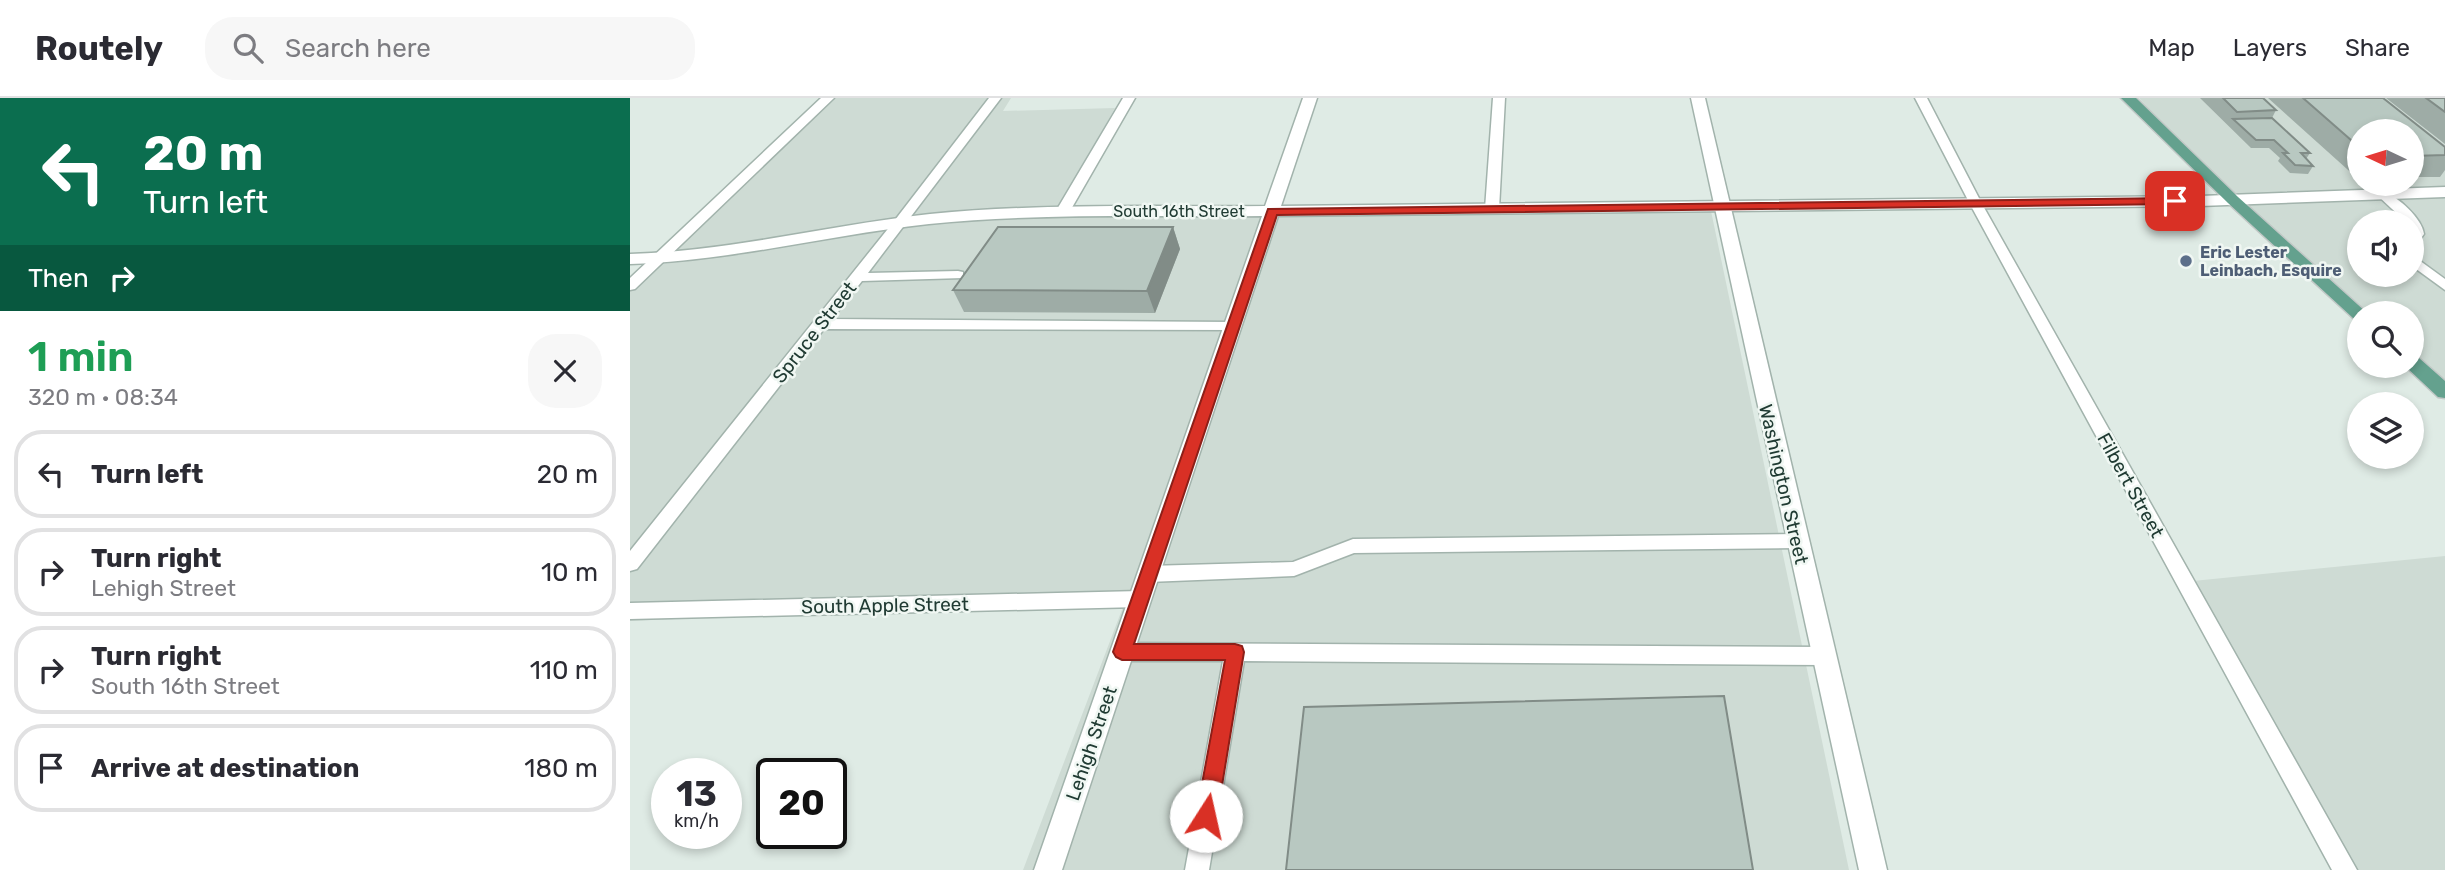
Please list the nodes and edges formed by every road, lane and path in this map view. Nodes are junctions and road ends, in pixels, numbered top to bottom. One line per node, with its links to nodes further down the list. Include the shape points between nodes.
1 (828, 98): 22 (lane)
2 (995, 98): 20 (lane, Spruce Street)
3 (1129, 98): 18 (lane)
4 (1310, 98): 19 (street, Lehigh Street)
5 (1499, 98): 16 (lane)
6 (1698, 98): 15 (street, Washington Street)
7 (1921, 98): 14 (lane, Filbert Street)
8 (2128, 98): 13 (main road)
9 (2445, 192): 10 (street, South 16th Street)
10 (2424, 193)
11 (2358, 196): 13 (street, South 16th Street)
12 (2384, 196): 17 (lane)
13 (2233, 201): 14 (street, South 16th Street); 28 (main road)
14 (1976, 204): 15 (street, South 16th Street); 44 (lane, Filbert Street)
15 (1721, 207): 16 (street, South 16th Street); 33 (street, Washington Street)
16 (1492, 209): 19 (street, South 16th Street)
17 (2399, 210)
18 (1063, 211): 19 (street, South 16th Street); 20 (street, South 16th Street)
19 (1272, 212): 30 (street, Lehigh Street)
20 (900, 223): 22 (street, South 16th Street); 25 (lane, Spruce Street)
21 (630, 259): 22 (street, South 16th Street)
22 (659, 259): 26 (lane)
23 (2424, 269): 27 (lane)
24 (958, 275): 25 (lane)
25 (857, 277): 29 (lane, Spruce Street)
26 (630, 286)
27 (2445, 286)
28 (2347, 303)
29 (820, 324): 30 (lane); 34 (lane, Spruce Street)
30 (1232, 327): 35 (street, Lehigh Street)
31 (2424, 373): 32 (main road)
32 (2445, 392)
33 (1797, 541): 35 (lane, via 1353,546 1294,569); 40 (street, Washington Street)
34 (630, 564)
35 (1148, 575): 36 (street, Lehigh Street)
36 (1140, 598): 37 (lane, South Apple Street); 38 (street, Lehigh Street)
37 (630, 611)
38 (1122, 652): 39 (lane); 41 (street, Lehigh Street)
39 (1235, 652): 40 (lane); 42 (lane)
40 (1824, 656): 43 (street, Washington Street)
41 (1048, 870)
42 (1197, 870)
43 (1873, 870)
44 (2345, 870)

